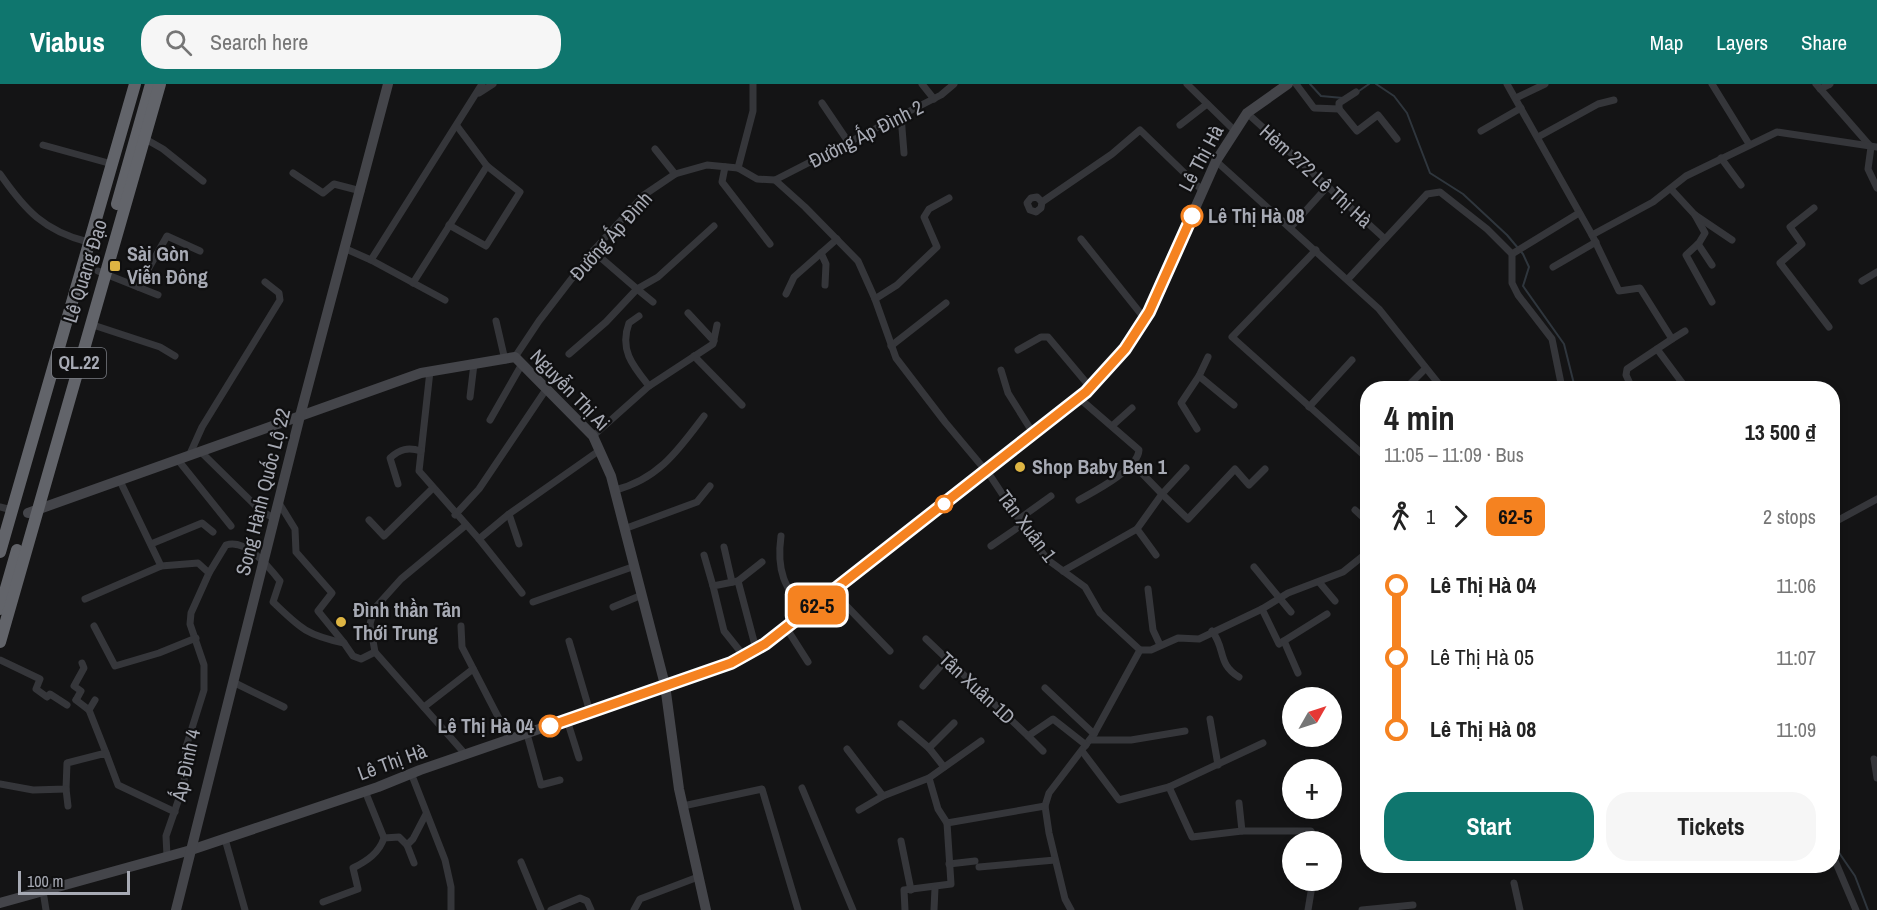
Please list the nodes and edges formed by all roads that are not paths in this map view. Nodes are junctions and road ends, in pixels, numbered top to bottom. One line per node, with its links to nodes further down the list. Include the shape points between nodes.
1 (127, 84): 45 (highway, Lê Quang Đạo / QL.22)
2 (135, 84): 45 (highway, Lê Quang Đạo / QL.22)
3 (151, 84): 34 (highway, Lê Quang Đạo / QL.22)
4 (160, 84): 34 (highway, Lê Quang Đạo / QL.22)
5 (388, 84): 58 (street, Song Hành Quốc Lộ 22)
6 (482, 84): 20 (street)
7 (493, 84): 20 (street)
8 (753, 84): 48 (street, via 753,111)
9 (922, 84): 21 (street)
10 (954, 84): 21 (street, Đường Ấp Đình 2)
11 (1186, 84): 25 (street)
12 (1288, 84): 28 (street, Lê Thị Hà)
13 (1296, 84): 27 (street, via 1314,108)
14 (1507, 84): 22 (street)
15 (1545, 84): 22 (street)
16 (1712, 84): 38 (street)
17 (1830, 84): 18 (street)
18 (1818, 86): 40 (street)
19 (1356, 92): 27 (street, via 1339,103)
20 (477, 94): 31 (street)
21 (934, 99): 29 (street, Đường Ấp Đình 2)
22 (1516, 99): 26 (street)
23 (1614, 100): 35 (street, via 1598,104)
24 (822, 103): 37 (street)
25 (1207, 104): 30 (street); 32 (street)
26 (1521, 108): 33 (street); 35 (street)
27 (1339, 109): 36 (street, via 1358,131 1378,115)
28 (1246, 113): 32 (street, Lê Thị Hà); 55 (street, Hẻm 272 Lê Thị Hà)
29 (901, 116): 37 (street, Đường Ấp Đình 2); 42 (street)
30 (1180, 125)
31 (457, 126): 46 (street); 82 (street)
32 (1235, 131): 44 (street, Lê Thị Hà)
33 (1480, 131)
34 (141, 137): 53 (street, via 163,149); 85 (highway, Lê Quang Đạo / QL.22)
35 (1538, 137): 63 (street)
36 (1397, 140)
37 (849, 143): 52 (street, Đường Ấp Đình 2)
38 (1749, 144): 40 (street, via 1777,132); 43 (street)
39 (43, 145): 45 (street)
40 (1874, 147): 56 (street, via 1868,169)
41 (655, 149): 51 (street)
42 (904, 153)
43 (1721, 158): 54 (street); 57 (street, via 1686,176)
44 (1216, 161): 59 (street, Lê Thị Hà); 67 (street)
45 (108, 163): 73 (highway, Lê Quang Đạo / QL.22)
46 (487, 166): 65 (street); 65 (street, via 518,188 520,196 486,246)
47 (725, 167): 48 (street, Đường Ấp Đình); 51 (street, Đường Ấp Đình, via 695,166); 74 (street, via 722,182)
48 (738, 168): 52 (street, Đường Ấp Đình, via 757,179)
49 (293, 173): 58 (street, via 323,193 334,184)
50 (0, 174): 73 (street, via 22,205 49,228)
51 (675, 174): 79 (street, Đường Ấp Đình, via 644,195)
52 (775, 180): 68 (street, Tân Xuân 1)
53 (203, 182)
54 (1741, 186)
55 (1327, 187): 67 (street); 70 (street, Hẻm 272 Lê Thị Hà)
56 (1877, 188)
57 (1671, 189): 64 (street); 71 (street)
58 (361, 190): 76 (street, Song Hành Quốc Lộ 22)
59 (1203, 191): 61 (street, via 1140,130); 103 (street, Lê Thị Hà)
60 (949, 198): 96 (street, via 924,216 937,247 897,285)
61 (1042, 202)
62 (1814, 208): 107 (street, via 1790,227 1802,244 1780,263)
63 (1579, 213): 71 (street); 80 (street)
64 (1695, 215): 72 (street); 75 (street, via 1705,233)
65 (449, 225): 90 (street)
66 (714, 226): 93 (street, via 658,278)
67 (1291, 226): 78 (street)
68 (837, 239): 81 (street); 96 (street, Tân Xuân 1, via 858,261)
69 (1081, 239): 103 (street)
70 (1385, 239): 80 (street, via 1427,194 1440,192); 87 (street)
71 (1594, 239): 84 (street); 109 (street, via 1619,291 1640,288)
72 (1732, 240)
73 (84, 241): 165 (highway, Lê Quang Đạo / QL.22)
74 (770, 244)
75 (1698, 244): 83 (street); 99 (street, via 1686,255)
76 (346, 249): 82 (street); 139 (street, Song Hành Quốc Lộ 22)
77 (200, 250): 92 (street, via 167,236)
78 (1316, 250): 87 (street); 137 (street, via 1232,337)
79 (593, 251): 93 (street); 118 (street, Đường Ấp Đình)
80 (1516, 251): 127 (street, via 1512,283 1552,339)
81 (821, 253): 91 (street, via 826,264); 94 (street, via 794,277)
82 (371, 260): 90 (street)
83 (1712, 265)
84 (1553, 267)
85 (102, 272): 92 (street); 105 (highway, Lê Quang Đạo / QL.22); 167 (highway, Lê Quang Đạo / QL.22)
86 (1877, 272): 88 (street)
87 (1348, 279): 121 (street, via 1378,309)
88 (1862, 281)
89 (265, 282): 150 (street, via 279,293 280,300)
90 (412, 283): 97 (street)
91 (825, 285)
92 (138, 287): 95 (street)
93 (637, 289): 98 (street); 114 (street)
94 (786, 294)
95 (158, 295)
96 (875, 299): 111 (street, Tân Xuân 1)
97 (445, 300)
98 (653, 302)
99 (1712, 302)
100 (946, 303): 111 (street)
101 (688, 313): 110 (street)
102 (639, 316): 130 (street, via 629,324 624,341 633,365)
103 (1145, 319): 131 (street, Lê Thị Hà, via 1125,349)
104 (496, 321): 118 (street)
105 (90, 324): 115 (street, via 160,347); 167 (highway, Lê Quang Đạo / QL.22)
106 (717, 326): 110 (street)
107 (1829, 327)
108 (1685, 331): 109 (street)
109 (1672, 339): 112 (street)
110 (714, 340): 116 (street)
111 (891, 346): 154 (street, Tân Xuân 1, via 917,387)
112 (1658, 349): 128 (street, via 1627,369); 129 (street)
113 (1018, 350): 131 (street, via 1048,337)
114 (569, 354)
115 (175, 356)
116 (694, 356): 130 (street); 135 (street)
117 (1208, 357): 124 (street)
118 (514, 360): 120 (street, Nguyễn Thị Ai); 132 (street, Nguyễn Thị Ai); 141 (street, Đường Ấp Đình)
119 (1352, 360): 137 (street)
120 (474, 364): 123 (street, Nguyễn Thị Ai); 133 (street)
121 (1425, 369): 125 (street); 126 (street)
122 (1001, 370): 144 (street, via 1008,393)
123 (430, 371): 139 (street, Nguyễn Thị Ai); 147 (street)
124 (1199, 376): 136 (street); 143 (street, via 1181,403)
125 (1413, 381)
126 (1436, 381)
127 (1561, 381)
128 (1629, 381)
129 (1681, 381)
130 (649, 386): 145 (street)
131 (1090, 387): 134 (street, Lê Thị Hà)
132 (547, 388): 145 (street, Nguyễn Thị Ai); 168 (street, via 479,489)
133 (470, 397)
134 (1079, 398): 142 (street); 144 (street, Lê Thị Hà)
135 (742, 405)
136 (1234, 405)
137 (1309, 407): 149 (street)
138 (1132, 408): 142 (street)
139 (300, 416): 148 (street, Nguyễn Thị Ai); 164 (street, Song Hành Quốc Lộ 22)
140 (704, 416): 159 (street, via 669,462 631,486)
141 (490, 420)
142 (1112, 426): 151 (street, via 1137,446 1139,454)
143 (1197, 429)
144 (1033, 433): 154 (street, Lê Thị Hà)
145 (593, 436): 146 (street, Nguyễn Thị Ai)
146 (600, 450): 159 (street, Nguyễn Thị Ai); 169 (street)
147 (421, 451): 156 (street, via 411,448 390,458); 158 (street, via 419,471)
148 (201, 452): 150 (street, Nguyễn Thị Ai); 171 (street, via 260,510)
149 (1360, 452)
150 (183, 458): 155 (street, Nguyễn Thị Ai); 176 (street)
151 (1132, 463): 160 (street); 163 (street)
152 (1186, 468): 160 (street)
153 (1265, 469): 160 (street, via 1249,485 1235,469 1188,519)
154 (986, 470): 174 (street, Tân Xuân 1); 202 (street, Lê Thị Hà)
155 (120, 481): 167 (street, Nguyễn Thị Ai); 183 (street)
156 (398, 484)
157 (710, 486): 178 (street, via 698,502)
158 (433, 488): 168 (street); 173 (street, via 384,536)
159 (615, 490): 178 (street, Nguyễn Thị Ai)
160 (1162, 494): 179 (street)
161 (1051, 496): 174 (street)
162 (1877, 499): 172 (street)
163 (1080, 500)
164 (279, 504): 171 (street, Song Hành Quốc Lộ 22); 224 (street, via 295,529 296,552 332,593 318,611)
165 (6, 509): 177 (highway, Lê Quang Đạo / QL.22); 187 (highway, Lê Quang Đạo / QL.22)
166 (1355, 510): 170 (street)
167 (32, 511): 210 (highway, Lê Quang Đạo / QL.22); 222 (highway, Lê Quang Đạo / QL.22)
168 (455, 514): 175 (street)
169 (509, 514): 182 (street); 184 (street)
170 (1360, 515)
171 (275, 519): 191 (street, Song Hành Quốc Lộ 22)
172 (1840, 519)
173 (369, 520)
174 (1021, 521): 185 (street); 196 (street, Tân Xuân 1, via 1048,560)
175 (466, 525): 182 (street); 229 (street, via 400,579 374,609 370,624)
176 (231, 526)
177 (0, 528)
178 (624, 529): 194 (street, Nguyễn Thị Ai)
179 (1137, 529): 189 (street); 196 (street)
180 (213, 532): 183 (street, via 202,523)
181 (781, 536): 214 (street, via 781,576)
182 (479, 538): 203 (street)
183 (151, 544): 193 (street)
184 (519, 544)
185 (991, 546)
186 (724, 547): 198 (street)
187 (0, 552)
188 (704, 555): 200 (street)
189 (1156, 555)
190 (1360, 558): 199 (street, via 1343,572)
191 (264, 562): 197 (street, Ấp Đình 4, via 230,544 222,549); 224 (street, via 280,581 273,602 301,629); 238 (street, Song Hành Quốc Lộ 22)
192 (762, 562): 198 (street)
193 (161, 566): 197 (street, via 198,563); 205 (street)
194 (635, 566): 204 (street, Nguyễn Thị Ai); 208 (street)
195 (1254, 567): 206 (street)
196 (1063, 571): 227 (street, Tân Xuân 1, via 1085,587 1100,613)
197 (209, 573): 219 (street, Ấp Đình 4, via 191,613 190,624)
198 (735, 581): 200 (street); 226 (street)
199 (1319, 582): 206 (street); 207 (street)
200 (713, 586): 230 (street, via 724,631)
201 (1148, 590): 225 (street, via 1153,630)
202 (833, 592): 214 (street, Lê Thị Hà); 228 (street)
203 (522, 593)
204 (642, 595): 209 (street); 239 (street, Nguyễn Thị Ai)
205 (85, 599)
206 (1278, 599): 211 (street); 212 (street)
207 (1335, 601)
208 (533, 602)
209 (613, 608)
210 (0, 609)
211 (1262, 609): 218 (street); 223 (street, via 1279,644)
212 (1291, 612)
213 (1327, 614): 223 (street)
214 (805, 615): 217 (street, Lê Thị Hà)
215 (94, 626): 219 (street, via 115,666)
216 (461, 626): 235 (street, via 462,647)
217 (787, 628): 226 (street, Lê Thị Hà); 233 (street)
218 (1212, 631): 225 (street, via 1198,639 1178,638); 237 (street, via 1224,666)
219 (196, 638): 283 (street, Ấp Đình 4, via 204,665 204,690 186,747 184,784)
220 (926, 639): 231 (street, Tân Xuân 1D)
221 (568, 641): 247 (street)
222 (0, 642)
223 (1284, 642): 236 (street)
224 (344, 643): 229 (street, via 353,656 361,659)
225 (1160, 645): 227 (street)
226 (756, 649): 230 (street, Lê Thị Hà)
227 (1140, 650): 257 (street)
228 (890, 651)
229 (375, 652): 245 (street)
230 (744, 656): 239 (street, Lê Thị Hà)
231 (947, 659): 240 (street); 254 (street, Tân Xuân 1D)
232 (0, 660): 242 (street, via 40,680 36,688 65,706)
233 (808, 662)
234 (82, 663): 242 (street, via 84,668 74,686 81,691)
235 (472, 669): 245 (street); 255 (street)
236 (1298, 673)
237 (1239, 677)
238 (235, 683): 244 (street); 292 (street, Song Hành Quốc Lộ 22)
239 (665, 685): 247 (street, Lê Thị Hà); 280 (street, Nguyễn Thị Ai)
240 (923, 686)
241 (1045, 688): 257 (street)
242 (76, 700): 246 (street)
243 (95, 700): 246 (street)
244 (284, 707)
245 (424, 707): 263 (street)
246 (89, 710): 262 (street)
247 (590, 712): 249 (street, Lê Thị Hà)
248 (1210, 719): 266 (street)
249 (567, 720): 253 (street, Lê Thị Hà); 264 (street)
250 (954, 723): 259 (street)
251 (901, 724): 259 (street)
252 (1185, 731): 257 (street)
253 (527, 734): 255 (street, Lê Thị Hà); 271 (street, via 541,785)
254 (1028, 736): 257 (street, Tân Xuân 1D, via 1053,719); 261 (street, Tân Xuân 1D)
255 (510, 740): 263 (street, Lê Thị Hà)
256 (981, 741): 267 (street)
257 (1088, 742): 273 (street, via 1119,800); 281 (street, via 1048,793)
258 (1263, 743): 266 (street)
259 (929, 748): 267 (street)
260 (847, 749): 277 (street)
261 (1043, 751)
262 (106, 753): 275 (street, via 67,763); 283 (street, via 118,786)
263 (465, 755): 268 (street, Lê Thị Hà)
264 (579, 758)
265 (1874, 759): 269 (street)
266 (1218, 765): 273 (street)
267 (944, 767): 270 (street)
268 (411, 773): 276 (street, Lê Thị Hà); 284 (street)
269 (1877, 777)
270 (929, 778): 277 (street); 285 (street, via 938,809)
271 (560, 780)
272 (0, 784): 275 (street, via 33,790)
273 (1169, 787): 286 (street, via 1192,837)
274 (802, 788): 318 (street)
275 (66, 789): 279 (street)
276 (365, 791): 288 (street); 289 (street, Lê Thị Hà)
277 (883, 796): 282 (street)
278 (1239, 803): 286 (street)
279 (68, 806)
280 (683, 806): 299 (street, Nguyễn Thị Ai); 317 (street, via 762,789)
281 (1045, 806): 285 (street); 294 (street)
282 (859, 810)
283 (175, 812): 293 (street, Ấp Đình 4, via 166,836)
284 (426, 814): 291 (street); 311 (street, via 446,860)
285 (947, 823): 297 (street)
286 (1242, 831): 287 (street)
287 (1282, 831)
288 (384, 838): 291 (street, via 399,837); 305 (street, via 367,861 353,868 358,889)
289 (225, 839): 292 (street, Lê Thị Hà); 310 (street)
290 (901, 841): 302 (street)
291 (407, 845): 296 (street)
292 (191, 850): 293 (street, Lê Thị Hà); 309 (street, Song Hành Quốc Lộ 22)
293 (167, 856): 303 (street, Lê Thị Hà)
294 (1055, 860): 297 (street); 321 (street)
295 (521, 862): 312 (street)
296 (414, 863)
297 (949, 864): 301 (street, via 951,884)
298 (1840, 872): 325 (street)
299 (699, 877): 315 (street, via 640,899); 316 (street, Nguyễn Thị Ai)
300 (1514, 883): 324 (street)
301 (935, 888): 302 (street); 320 (street)
302 (911, 890): 319 (street, via 904,890)
303 (43, 891): 306 (street, Lê Thị Hà); 308 (street)
304 (1311, 891): 322 (street)
305 (323, 902)
306 (0, 903)
307 (1413, 905): 323 (street)
308 (46, 910)
309 (176, 910)
310 (245, 910)
311 (452, 910)
312 (541, 910)
313 (551, 910): 314 (street, via 580,898 587,901)
314 (591, 910)
315 (634, 910)
316 (706, 910)
317 (798, 910)
318 (853, 910)
319 (905, 910)
320 (934, 910)
321 (1071, 910)
322 (1308, 910)
323 (1362, 910)
324 (1520, 910)
325 (1856, 910)

